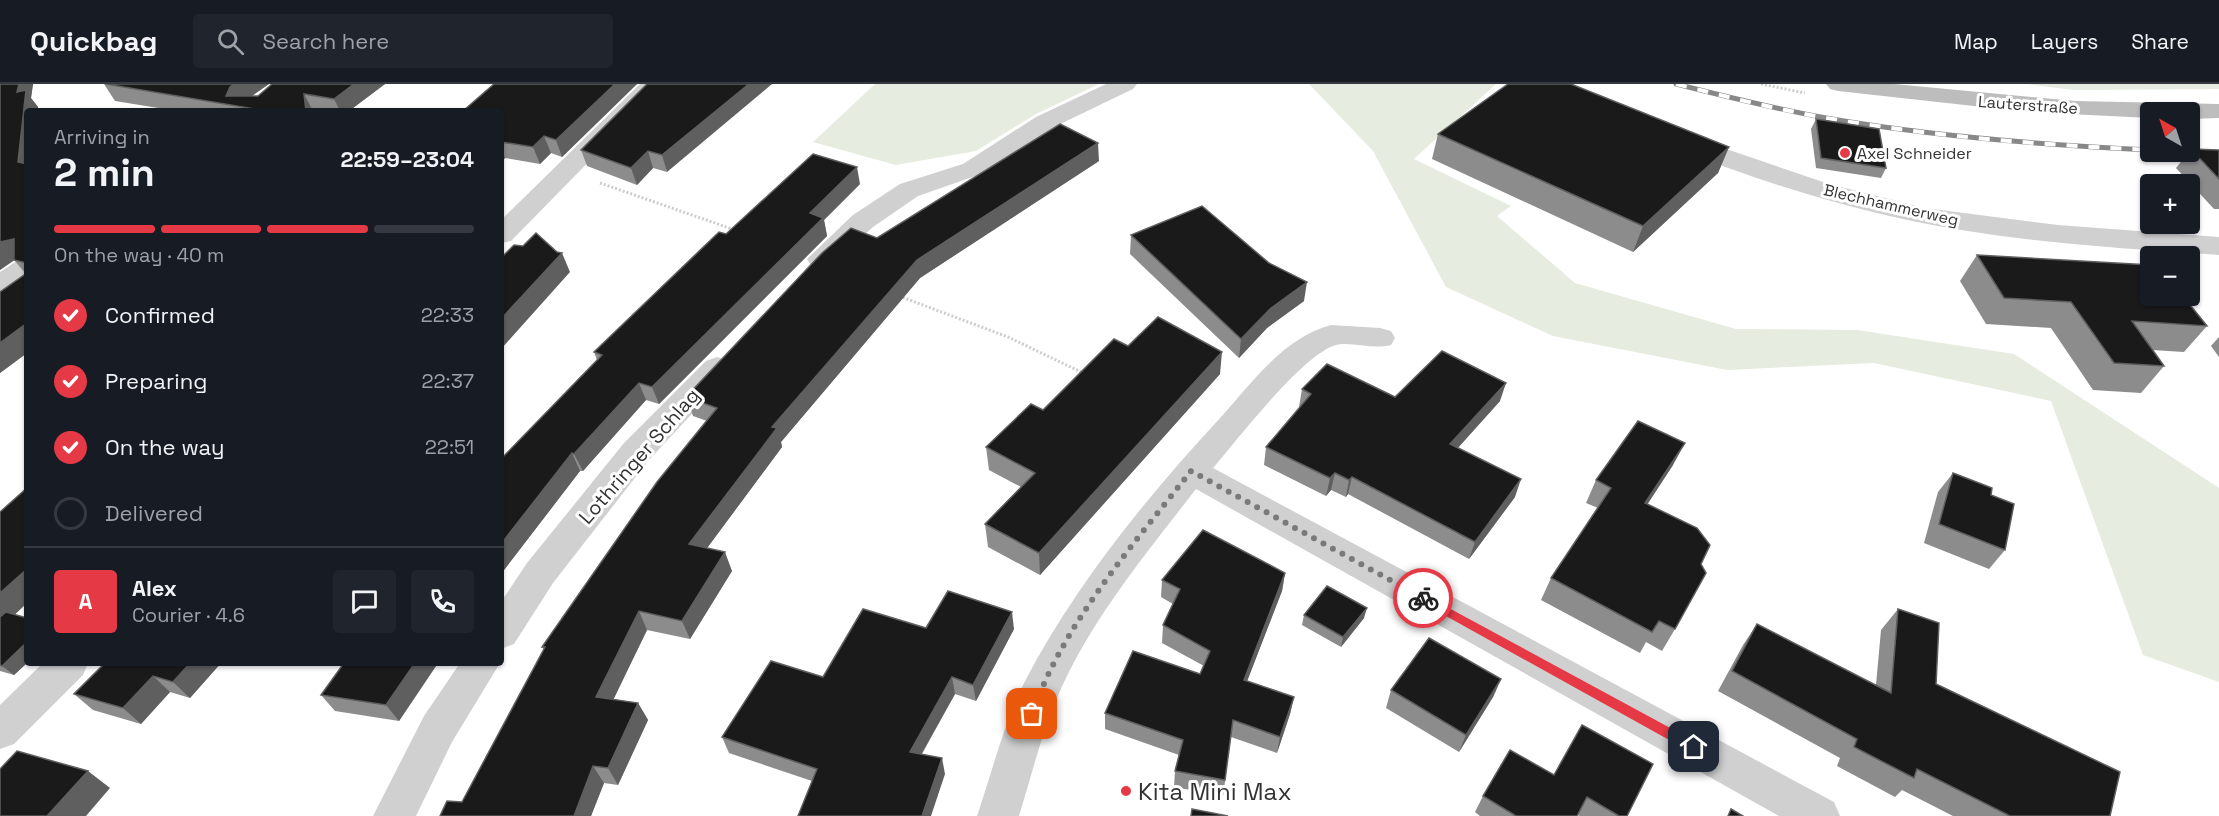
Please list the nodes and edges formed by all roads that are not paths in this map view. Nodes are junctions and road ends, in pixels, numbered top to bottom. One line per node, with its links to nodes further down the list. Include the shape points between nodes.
1 (653, 84): 6 (street)
2 (1125, 84): 9 (street, via 1045,122 972,170 909,190 863,221)
3 (1838, 84): 4 (main road, Lauterstraße, via 2031,106)
4 (2219, 111)
5 (1657, 132): 7 (street, Blechhammerweg, via 1723,159 1861,201 1960,221 2063,234)
6 (504, 232)
7 (2219, 246)
8 (24, 269): 10 (street)
9 (799, 281)
10 (0, 286)
11 (1380, 338): 13 (street, via 1331,335 1292,358)
12 (734, 350): 14 (street, Lothringer Schlag, via 636,452 540,573)
13 (1191, 471): 19 (street, via 1079,621 1038,695); 20 (street)
14 (504, 628)
15 (66, 666): 17 (street)
16 (480, 666): 18 (street, via 438,729)
17 (0, 731)
18 (394, 816)
19 (998, 816)
20 (1819, 816)

